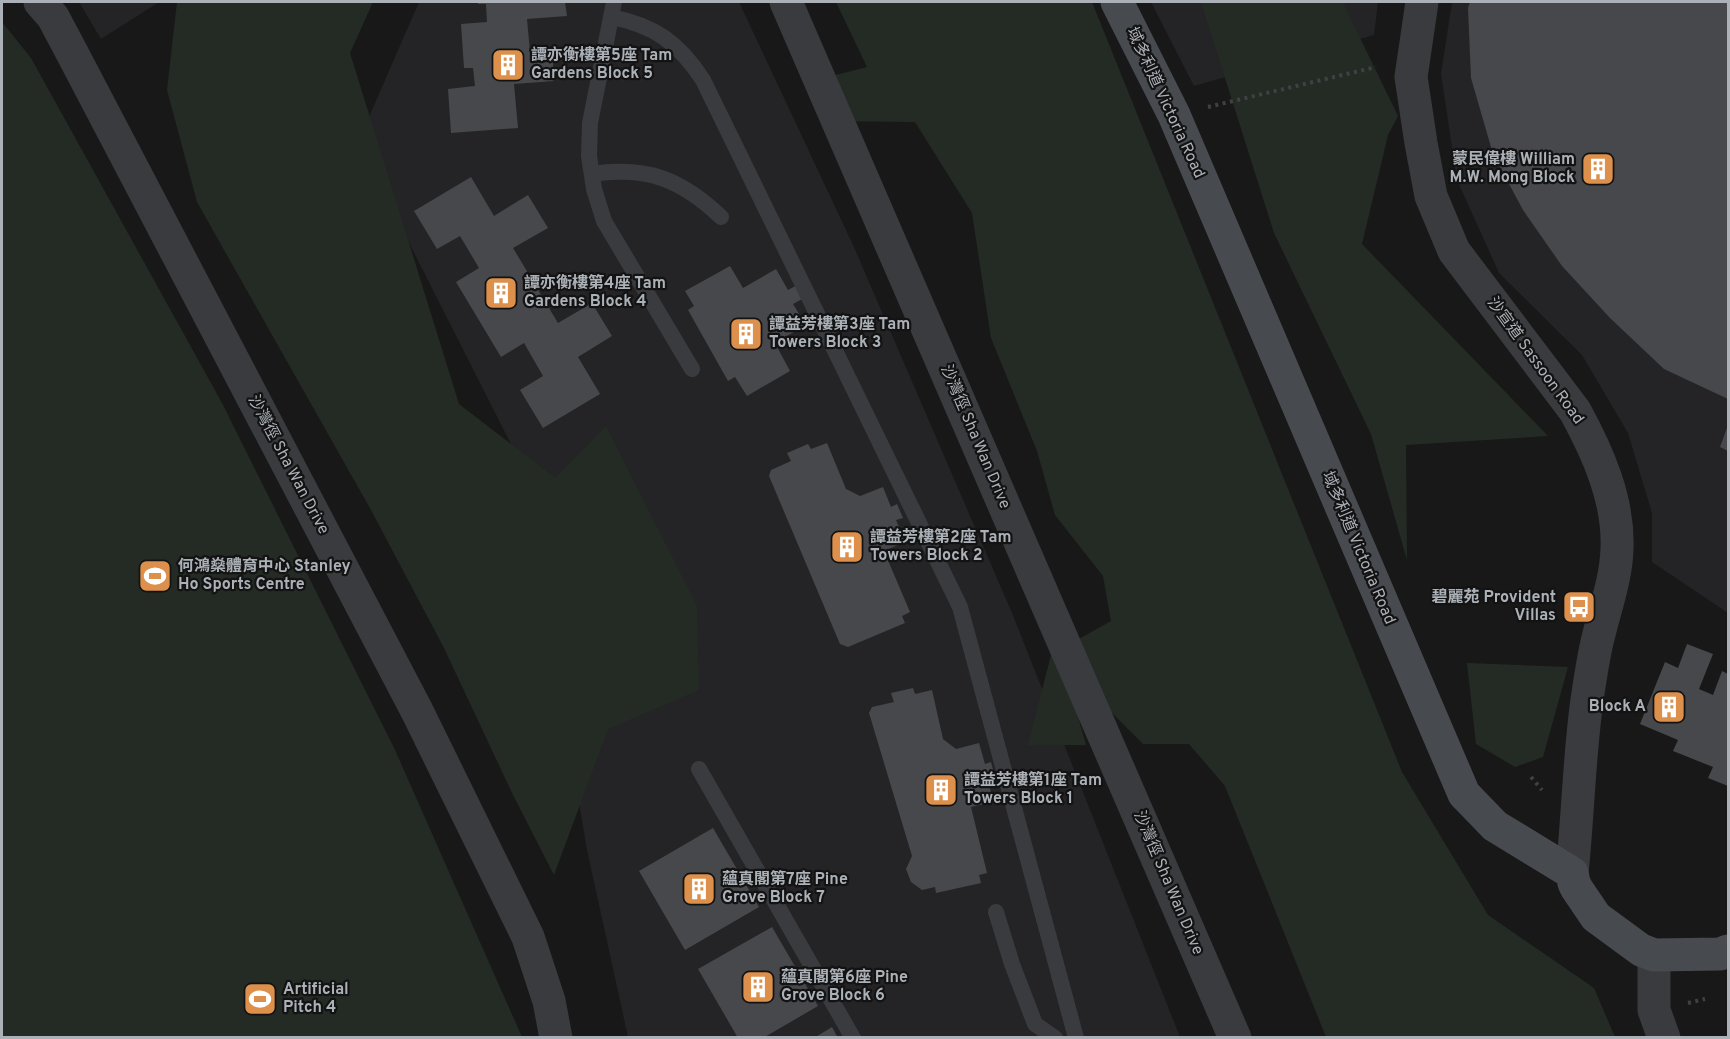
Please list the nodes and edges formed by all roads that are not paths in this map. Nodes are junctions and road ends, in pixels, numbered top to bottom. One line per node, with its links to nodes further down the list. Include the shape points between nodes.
1 (40, 2): 14 (street, 沙灣徑 Sha Wan Drive, via 53,17 417,711 528,937 549,1001)
2 (786, 2): 18 (street, 沙灣徑 Sha Wan Drive)
3 (1117, 2): 10 (main road, 域多利道 Victoria Road, via 1174,115 1464,794 1495,826)
4 (1422, 2): 10 (street, 沙宣道 Sassoon Road, via 1411,77 1431,196 1454,251 1575,411 1602,468 1616,526 1614,574 1593,660 1582,733)
5 (612, 9): 6 (lane, via 590,123); 17 (lane, via 665,37 680,49 703,80 960,608)
6 (592, 174): 7 (lane, via 615,170 662,178 684,187); 8 (lane, via 604,221)
7 (721, 217)
8 (692, 369)
9 (699, 769): 15 (lane)
10 (1572, 873): 13 (main road, via 1577,889 1596,917)
11 (996, 912): 16 (lane, via 1035,1024)
12 (1728, 951): 13 (main road)
13 (1654, 956): 19 (street, via 1654,1010)
14 (556, 1038)
15 (853, 1038)
16 (1055, 1038)
17 (1076, 1038)
18 (1235, 1038)
19 (1664, 1038)

